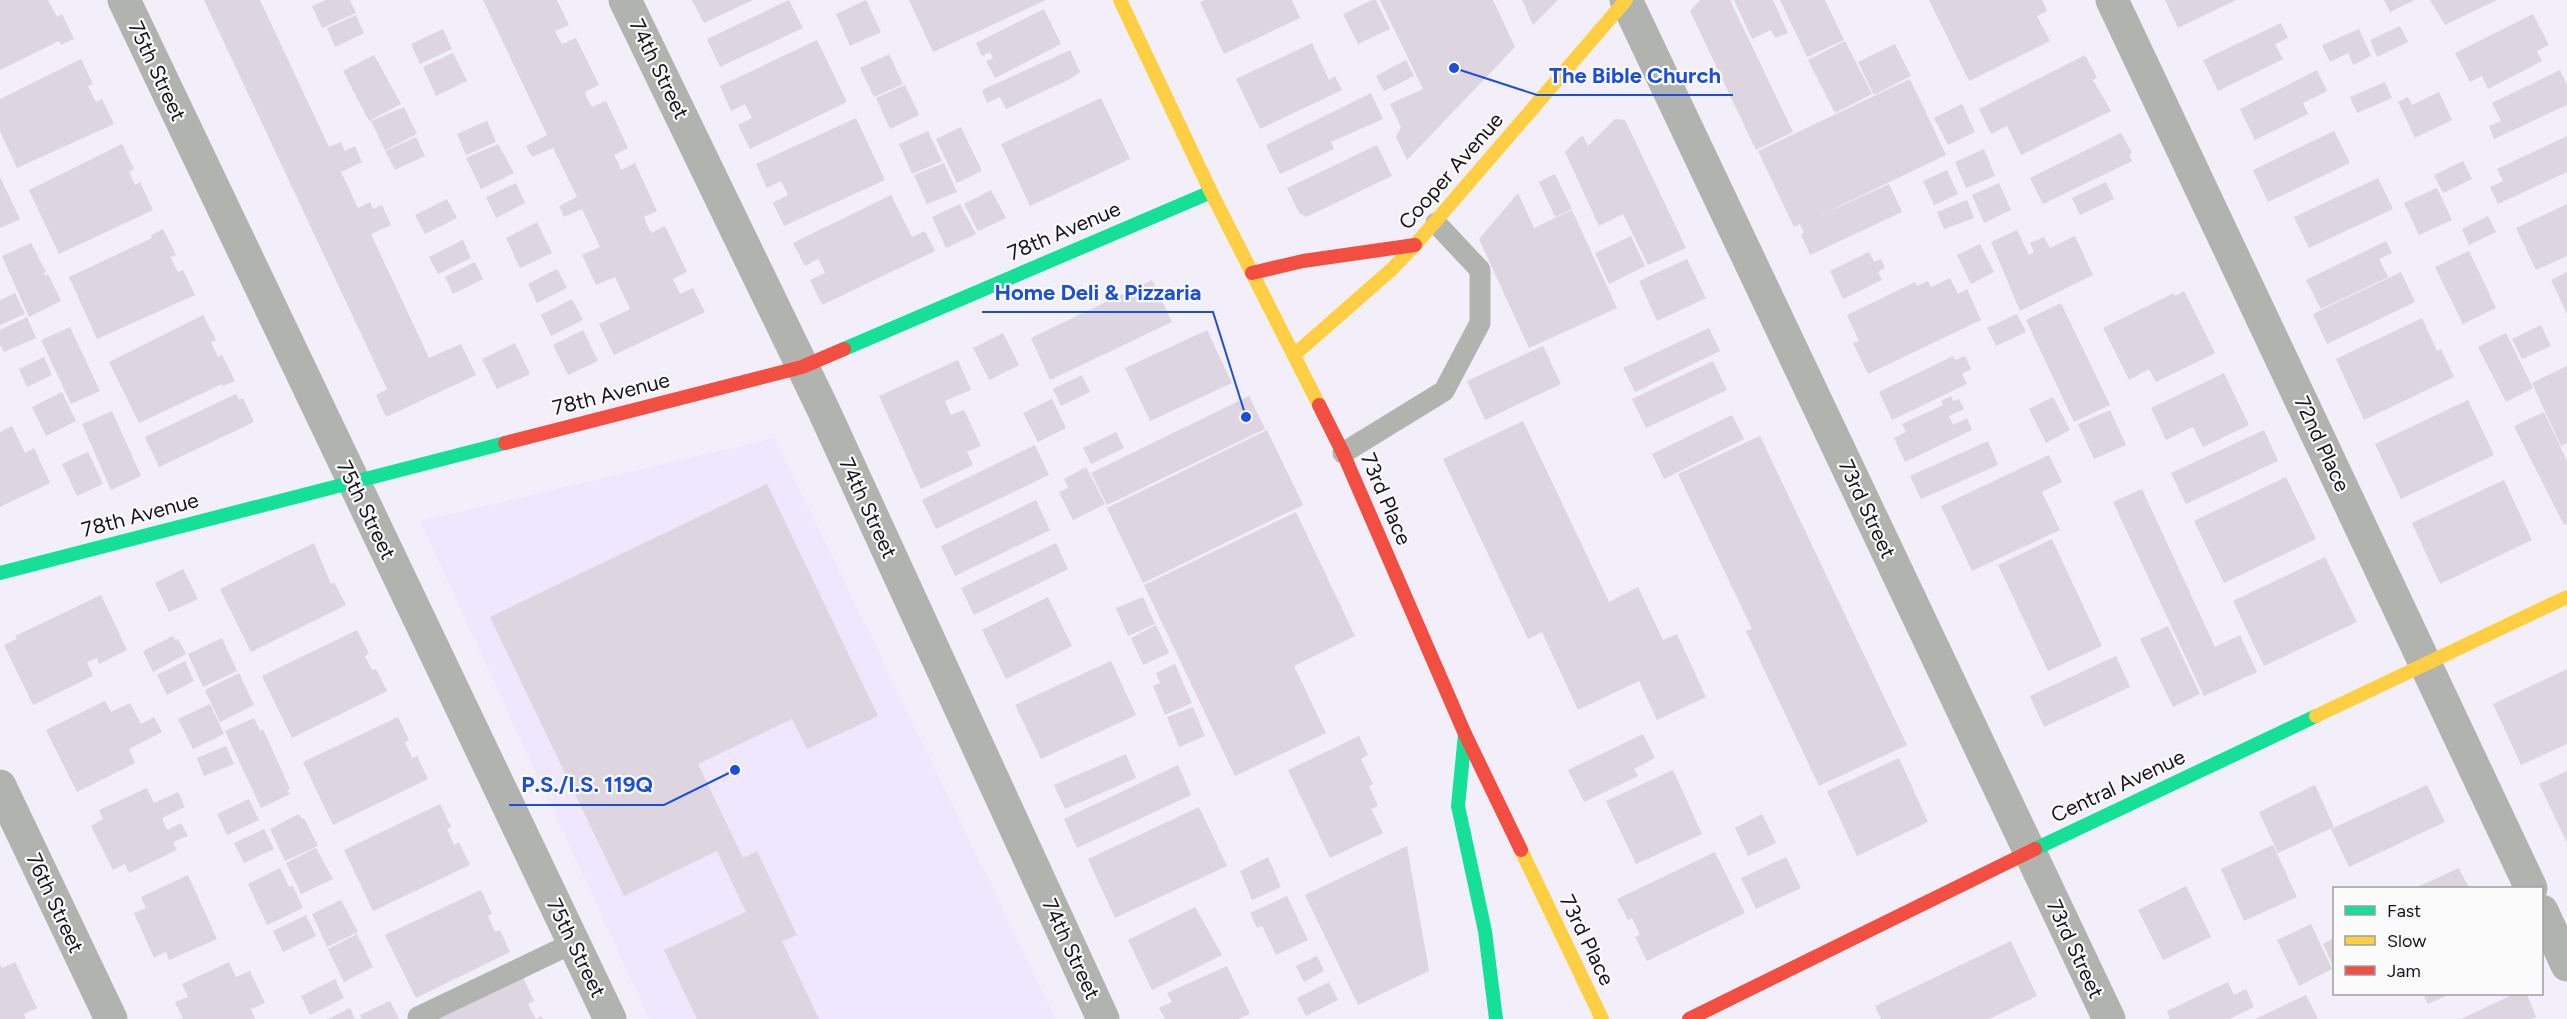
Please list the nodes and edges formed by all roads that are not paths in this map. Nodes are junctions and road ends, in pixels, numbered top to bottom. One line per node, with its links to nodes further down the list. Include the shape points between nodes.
1 (124, 0): 13 (street, 75th Street)
2 (625, 0): 11 (street, 74th Street)
3 (1120, 0): 6 (main road, 73rd Place)
4 (1626, 0): 7 (main road, Cooper Avenue); 19 (street, 73rd Street)
5 (2112, 0): 16 (street, 72nd Place)
6 (1211, 192): 9 (main road, 73rd Place); 11 (main road, 78th Avenue)
7 (1436, 223): 8 (main road, Cooper Avenue); 12 (lane, via 1480,270 1480,322 1444,391)
8 (1415, 245): 9 (main road, via 1303,261); 10 (main road, Cooper Avenue)
9 (1252, 273): 10 (main road, 73rd Place)
10 (1294, 355): 12 (main road, 73rd Place)
11 (802, 367): 13 (main road, 78th Avenue); 27 (street, 74th Street)
12 (1343, 453): 17 (main road, 73rd Place)
13 (352, 481): 14 (main road, 78th Avenue); 22 (street, 75th Street)
14 (0, 573)
15 (2567, 597): 16 (main road, Central Avenue)
16 (2425, 664): 19 (main road, Central Avenue); 20 (street, 72nd Place)
17 (1465, 734): 28 (main road, via 1458,806 1485,931); 29 (main road, 73rd Place)
18 (0, 786): 25 (street, 76th Street)
19 (2029, 852): 30 (main road, Central Avenue); 31 (street, 73rd Street)
20 (2531, 887)
21 (2543, 915): 23 (street)
22 (573, 943): 24 (lane); 26 (street, 75th Street)
23 (2567, 965)
24 (418, 1017)
25 (111, 1019)
26 (610, 1019)
27 (1103, 1019)
28 (1496, 1019)
29 (1602, 1019)
30 (1689, 1019)
31 (2109, 1019)

